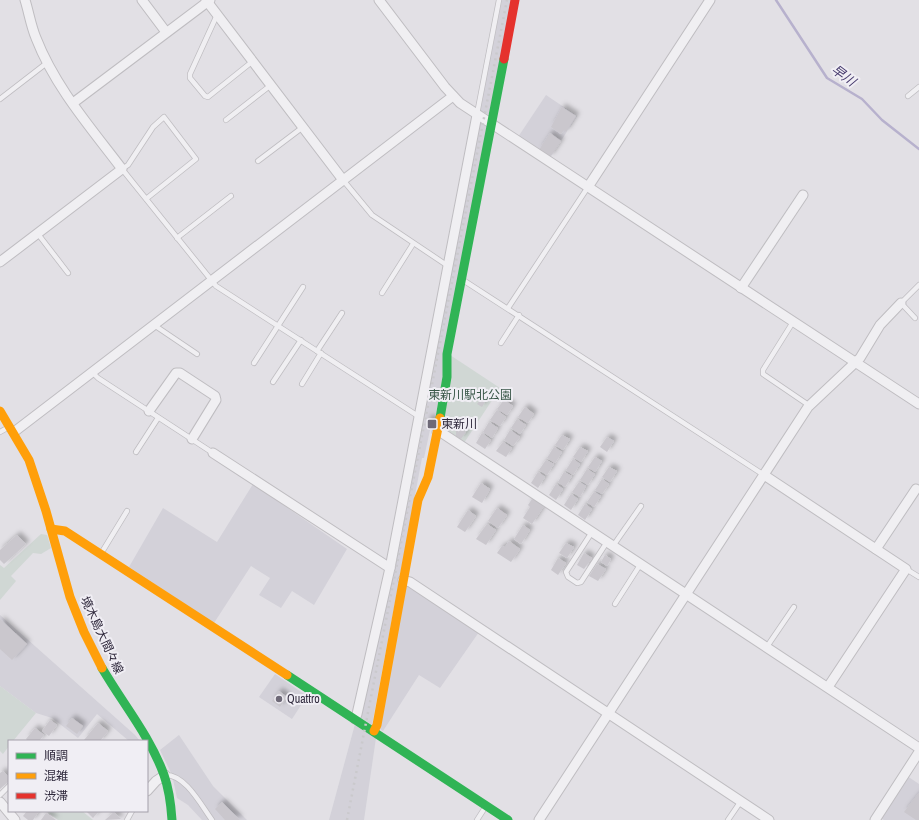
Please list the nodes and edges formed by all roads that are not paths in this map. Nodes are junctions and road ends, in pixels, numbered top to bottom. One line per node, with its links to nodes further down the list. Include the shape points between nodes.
1 (26, 0): 11 (street, via 36,38)
2 (142, 0): 9 (street)
3 (207, 0): 8 (street); 9 (street)
4 (379, 0): 14 (street)
5 (499, 0): 18 (lane)
6 (515, 0): 20 (street)
7 (710, 0): 25 (street)
8 (217, 15): 10 (street); 10 (lane, via 190,78 208,97)
9 (166, 32): 17 (street)
10 (253, 61): 12 (street)
11 (48, 62): 16 (lane); 17 (street)
12 (271, 85): 19 (lane); 21 (street)
13 (919, 87): 15 (lane)
14 (452, 96): 18 (street); 24 (street)
15 (908, 96)
16 (0, 99)
17 (73, 103): 23 (street)
18 (477, 115): 20 (street); 33 (street)
19 (226, 120)
20 (492, 124): 25 (street); 35 (street)
21 (303, 127): 22 (lane); 24 (street)
22 (258, 161)
23 (122, 169): 28 (lane); 28 (lane, via 128,165 153,127 164,117 196,159); 29 (street)
24 (343, 180): 31 (lane, via 372,215); 36 (street)
25 (588, 187): 39 (street); 42 (lane)
26 (802, 195): 39 (street)
27 (231, 196): 30 (lane)
28 (146, 199): 30 (lane)
29 (37, 233): 32 (street); 34 (lane)
30 (177, 238): 36 (lane)
31 (413, 244): 33 (lane); 40 (lane)
32 (0, 262)
33 (448, 266): 62 (street)
34 (68, 273)
35 (462, 279): 42 (lane); 66 (street, via 447,354 448,377)
36 (212, 281): 47 (street); 48 (lane)
37 (919, 285): 41 (lane)
38 (303, 287): 48 (lane)
39 (741, 288): 46 (street)
40 (382, 293)
41 (901, 303): 45 (lane); 54 (street, via 880,325)
42 (508, 308): 44 (lane)
43 (342, 312): 51 (lane)
44 (519, 315): 50 (lane); 70 (lane)
45 (915, 318)
46 (793, 322): 54 (street); 59 (lane, via 762,374)
47 (154, 325): 52 (lane); 55 (street)
48 (278, 325): 49 (lane); 53 (lane)
49 (301, 340): 51 (lane); 56 (lane)
50 (501, 343)
51 (319, 352): 57 (lane); 62 (lane)
52 (197, 354)
53 (254, 363)
54 (856, 363): 58 (street); 59 (street)
55 (92, 372): 61 (lane); 64 (street)
56 (273, 382)
57 (302, 384)
58 (919, 404)
59 (810, 406): 70 (street)
60 (0, 411): 64 (street, 境木島大間々線)
61 (149, 411): 63 (lane); 67 (street, via 176,373 180,373 215,396 216,400)
62 (418, 416): 80 (street)
63 (158, 418): 67 (lane); 68 (lane)
64 (12, 429): 65 (lane); 74 (street, 境木島大間々線, via 28,459)
65 (0, 432)
66 (437, 432): 75 (street); 83 (street, via 428,477 418,500)
67 (192, 439): 69 (lane)
68 (136, 452)
69 (213, 453): 80 (street)
70 (764, 475): 77 (street); 84 (street)
71 (916, 489): 77 (street)
72 (641, 506): 76 (lane)
73 (127, 511): 78 (lane)
74 (51, 529): 78 (street, via 65,531); 92 (street, 境木島大間々線, via 80,622 101,667)
75 (592, 532): 76 (street); 76 (lane, via 566,572 572,580 581,582)
76 (610, 544): 79 (street)
77 (876, 549): 81 (street)
78 (101, 553): 90 (street)
79 (640, 565): 84 (street); 85 (lane)
80 (390, 568): 90 (street)
81 (906, 569): 82 (lane); 88 (street)
82 (919, 578)
83 (402, 580): 89 (street, via 410,582 499,643); 91 (street)
84 (685, 594): 87 (street); 89 (street)
85 (615, 604)
86 (794, 607): 87 (lane)
87 (766, 648): 88 (street)
88 (828, 687): 94 (street)
89 (608, 712): 100 (street); 110 (street)
90 (355, 719): 91 (street)
91 (374, 731): 102 (street)
92 (148, 740)
93 (148, 740): 96 (street, 境木島大間々線, via 158,756)
94 (919, 748)
95 (919, 752): 113 (street)
96 (165, 776): 98 (street); 106 (street, 境木島大間々線); 107 (lane, via 172,775 180,779)
97 (8, 787): 99 (lane)
98 (148, 790)
99 (0, 795)
100 (741, 801): 111 (lane); 112 (street)
101 (0, 802): 104 (street)
102 (486, 806): 108 (lane); 109 (street)
103 (8, 812): 105 (street)
104 (8, 812)
105 (15, 820)
106 (172, 820)
107 (212, 820)
108 (477, 820)
109 (508, 820)
110 (539, 820)
111 (728, 820)
112 (769, 820)
113 (875, 820)

